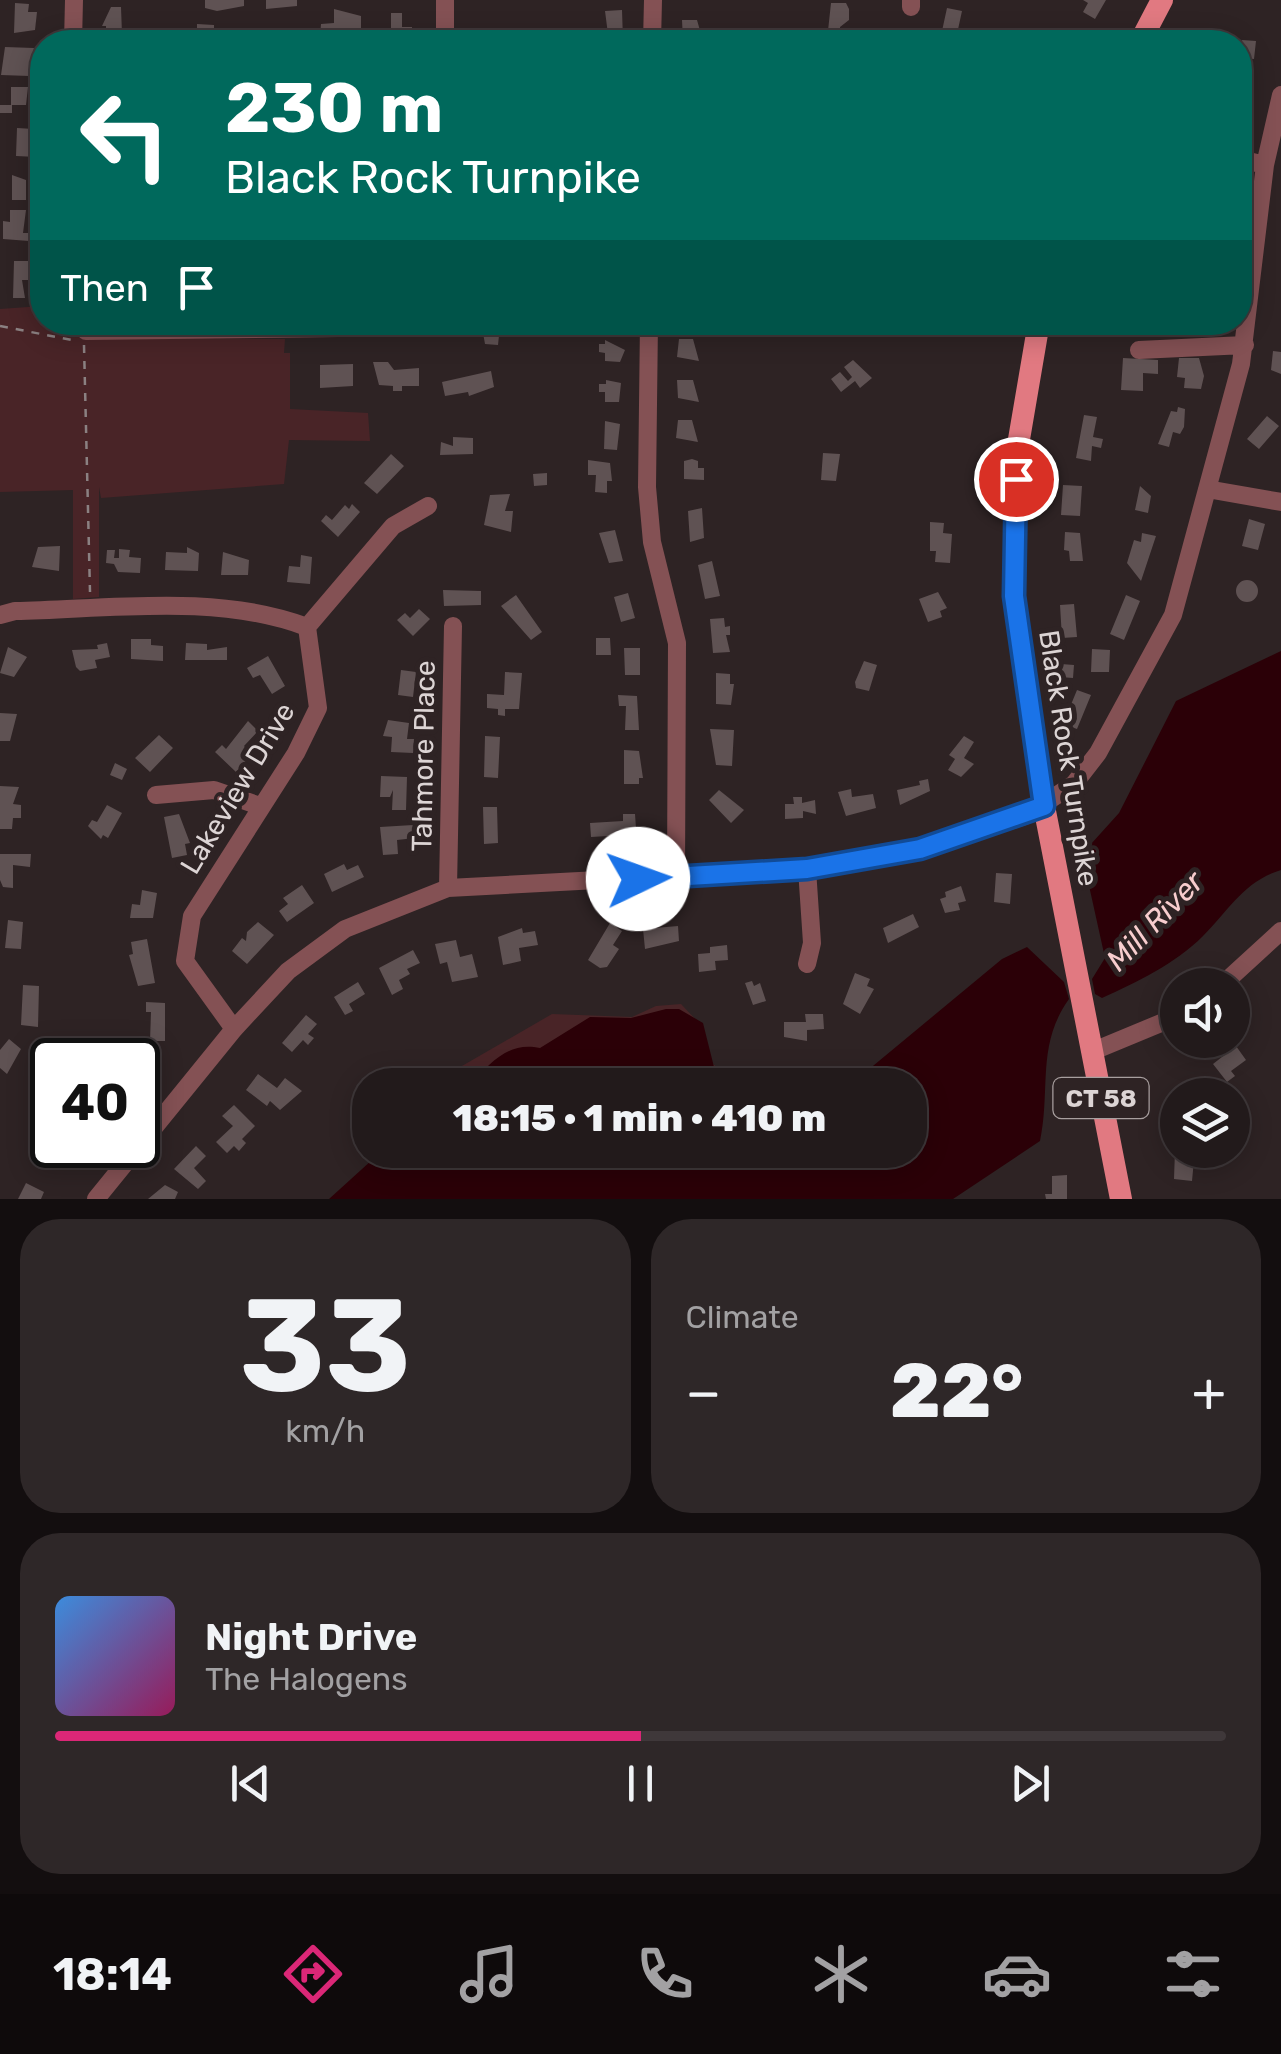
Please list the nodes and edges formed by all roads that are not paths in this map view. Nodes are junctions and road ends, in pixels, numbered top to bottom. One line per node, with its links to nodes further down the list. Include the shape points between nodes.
1 (74, 0): 5 (street)
2 (444, 0): 6 (street)
3 (652, 0): 7 (street)
4 (1162, 0): 8 (main road)
5 (74, 30)
6 (445, 30)
7 (652, 30)
8 (1146, 30)
9 (1281, 95): 11 (street)
10 (1252, 161): 11 (street)
11 (1265, 165): 12 (street)
12 (1252, 282)
13 (648, 335): 28 (street, via 646,487 677,643)
14 (1037, 335): 26 (main road, Black Rock Turnpike / CT 58, via 1017,451 1014,596)
15 (1246, 335): 16 (street)
16 (1245, 345): 17 (street); 18 (street)
17 (1140, 350)
18 (1207, 488): 19 (street); 26 (street, via 1173,615 1098,753 1081,777)
19 (1281, 502)
20 (428, 506): 23 (street, via 393,526)
21 (0, 615): 23 (street, via 219,608 269,613)
22 (454, 626): 29 (street, Tahmore Place)
23 (307, 627): 25 (street, Lakeview Drive, via 318,708)
24 (156, 795): 25 (street, via 214,790)
25 (260, 806): 34 (street, Lakeview Drive, via 192,916 185,961)
26 (1044, 806): 27 (street, via 920,849); 35 (main road, Black Rock Turnpike / CT 58)
27 (807, 869): 28 (street); 31 (street)
28 (676, 877): 29 (street)
29 (448, 888): 34 (street, via 345,929 288,971)
30 (1281, 930): 32 (street)
31 (807, 964)
32 (1240, 968)
33 (1160, 1023): 35 (street)
34 (234, 1029): 36 (street)
35 (1091, 1052): 37 (main road, Black Rock Turnpike / CT 58)
36 (96, 1199)
37 (1122, 1199)

